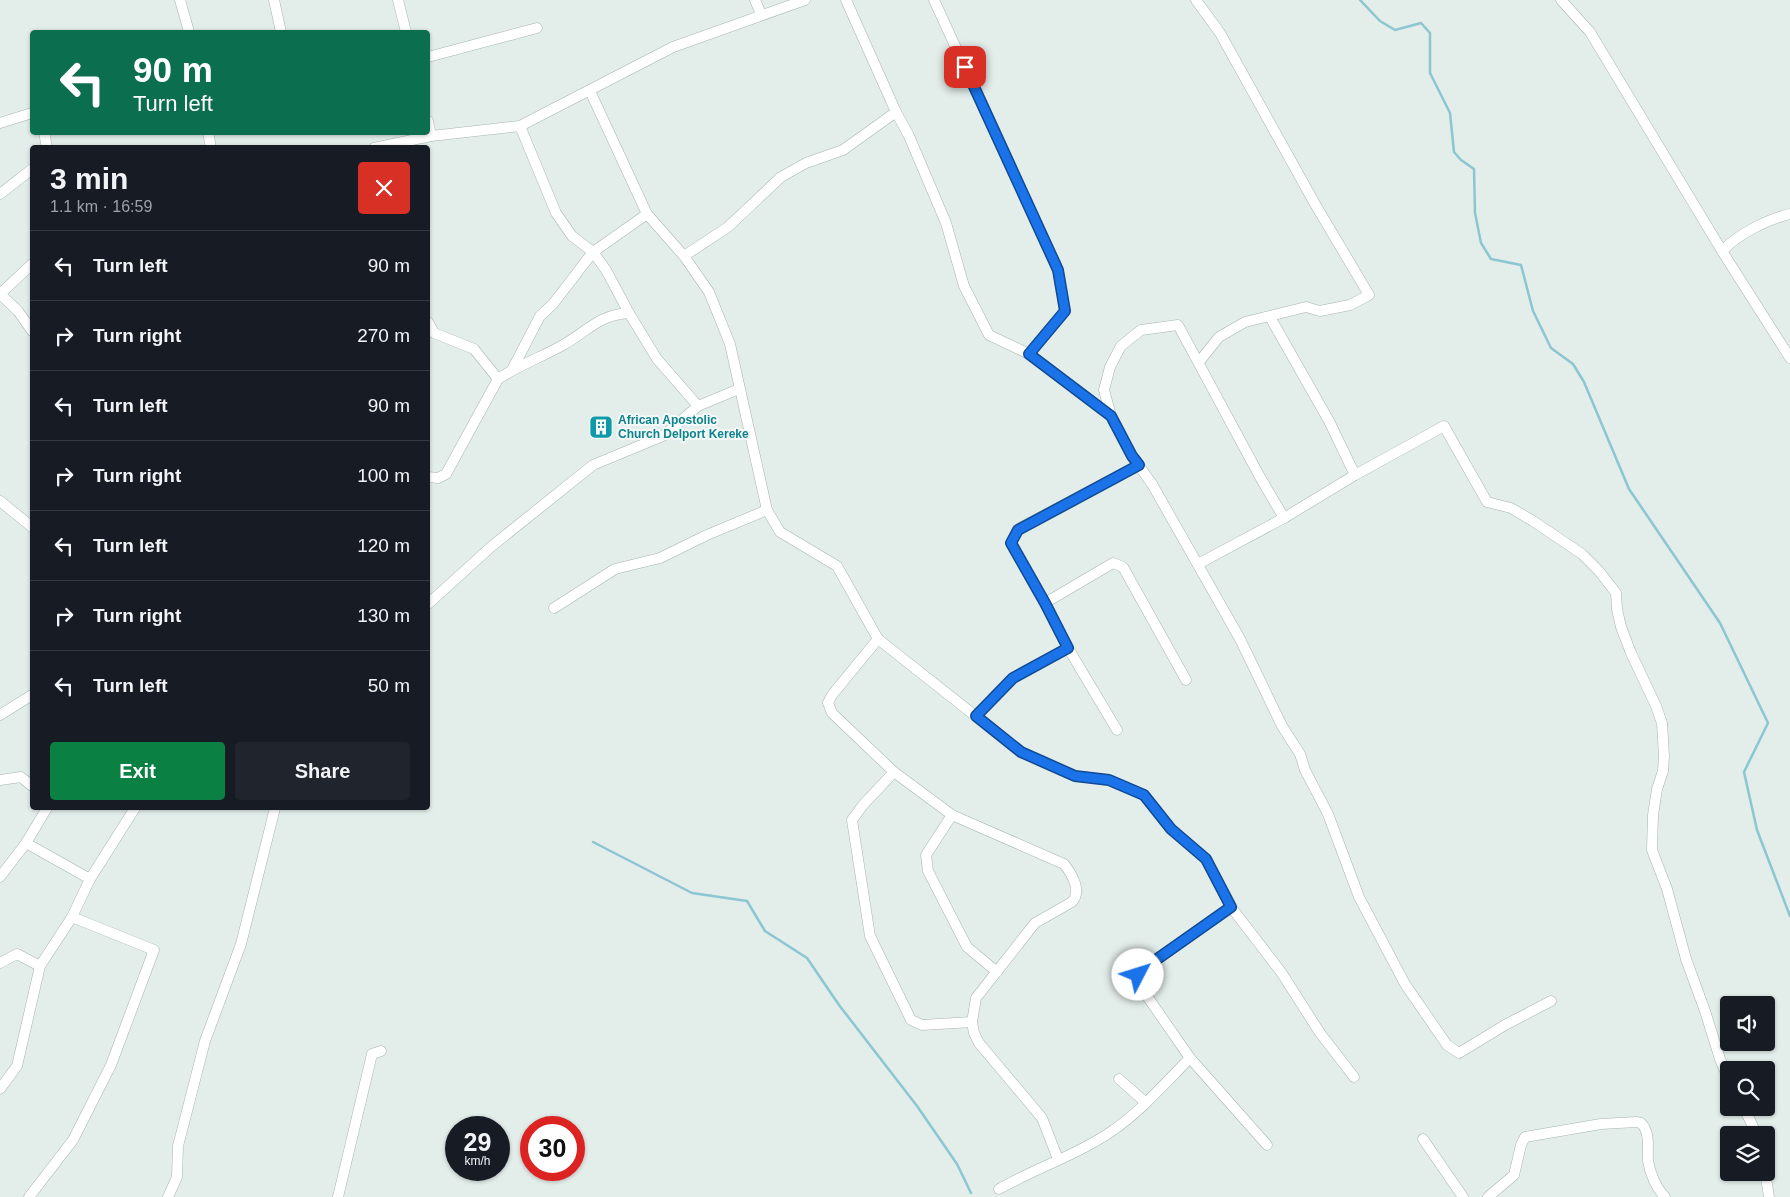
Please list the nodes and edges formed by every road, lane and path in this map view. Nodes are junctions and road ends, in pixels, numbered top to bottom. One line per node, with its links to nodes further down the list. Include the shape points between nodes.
1 (180, 0): 12 (street)
2 (274, 0): 13 (street)
3 (398, 0): 14 (street)
4 (756, 0): 10 (street)
5 (805, 0): 10 (street)
6 (846, 0): 17 (street)
7 (934, 0): 36 (street, via 1058,270 1065,311)
8 (1196, 0): 33 (street, via 1220,33 1369,295 1350,305 1320,311 1306,307)
9 (1561, 0): 27 (street, via 1590,32)
10 (761, 14): 16 (street, via 673,47)
11 (537, 28): 15 (street)
12 (188, 30)
13 (281, 30)
14 (406, 30)
15 (430, 56)
16 (590, 90): 20 (street); 25 (street)
17 (896, 112): 29 (street, via 843,150 806,163 781,177 728,227); 36 (street, via 946,223 964,286 989,335)
18 (30, 114): 19 (street)
19 (0, 122)
20 (520, 126): 21 (street); 28 (street, via 556,213 572,236)
21 (430, 136): 22 (street)
22 (388, 145)
23 (30, 171): 24 (street)
24 (0, 194)
25 (647, 214): 28 (street); 29 (street)
26 (1790, 214): 27 (street, via 1776,217 1731,241)
27 (1722, 251): 37 (street)
28 (593, 252): 32 (street); 39 (street, via 540,316)
29 (684, 256): 41 (street, via 709,292 730,344)
30 (30, 266): 31 (street)
31 (0, 294): 35 (street)
32 (629, 313): 39 (street, via 602,319 564,344); 42 (street, via 657,360)
33 (1270, 317): 38 (street, via 1245,322 1219,337); 45 (street, via 1325,412)
34 (430, 326): 40 (street, via 434,333 474,349)
35 (30, 328)
36 (1029, 354): 43 (street)
37 (1790, 358)
38 (1199, 362): 43 (street, via 1178,325 1141,330 1121,346 1110,366 1104,390); 49 (street)
39 (512, 370): 40 (street)
40 (498, 379): 46 (street, via 446,474)
41 (739, 389): 42 (street); 48 (street)
42 (698, 406): 52 (street, via 663,436 592,465 492,546)
43 (1111, 416): 44 (street)
44 (1139, 465): 51 (street); 53 (street, via 1018,530 1011,543)
45 (1355, 475): 49 (street); 81 (street, via 1444,426 1487,502 1511,508 1582,554 1616,593 1619,618 1630,653 1662,723 1663,771 1653,815 1652,850)
46 (430, 477)
47 (0, 501): 50 (street)
48 (767, 510): 54 (street, via 660,558 615,568); 55 (street, via 780,532 837,566)
49 (1284, 518): 51 (street)
50 (30, 525)
51 (1198, 564): 77 (street, via 1252,662 1282,726 1300,754 1328,814 1359,897 1405,984 1447,1045 1459,1053 1505,1024)
52 (430, 602)
53 (1045, 603): 56 (street); 57 (street, via 1113,564 1123,567)
54 (554, 608)
55 (878, 639): 60 (street); 62 (street, via 828,703 832,713)
56 (1068, 648): 60 (street, via 1013,678); 61 (street)
57 (1186, 680)
58 (30, 696): 59 (street)
59 (0, 715)
60 (976, 716): 72 (street, via 1021,752 1075,776 1109,780 1144,795 1171,829 1206,859)
61 (1117, 730)
62 (894, 772): 68 (street); 78 (street, via 852,820 870,936 911,1020 922,1025)
63 (0, 780): 64 (street, via 20,777)
64 (30, 784)
65 (46, 810): 69 (street)
66 (134, 810): 71 (street)
67 (275, 810): 92 (street, via 241,944 205,1041 178,1146 177,1177)
68 (952, 815): 76 (street, via 926,855 928,870 968,947); 76 (street, via 1064,864 1076,888 1072,902 1035,923)
69 (26, 843): 70 (street); 71 (street)
70 (0, 877)
71 (90, 879): 73 (street)
72 (1231, 907): 80 (street, via 1138,975 1140,986); 82 (street)
73 (72, 917): 75 (street); 91 (street, via 154,950 111,1065 73,1140)
74 (0, 963): 75 (street, via 17,954)
75 (40, 966): 84 (street, via 17,1066)
76 (997, 972): 78 (street, via 976,998)
77 (1551, 1002)
78 (972, 1022): 88 (street, via 979,1043 1042,1118)
79 (381, 1051): 93 (street, via 372,1054)
80 (1190, 1058): 85 (street); 87 (street)
81 (1721, 1061)
82 (1354, 1077)
83 (1119, 1078): 85 (street)
84 (0, 1089)
85 (1145, 1102): 88 (street, via 1112,1131)
86 (1423, 1139): 94 (street)
87 (1267, 1145)
88 (1058, 1159): 90 (street)
89 (1766, 1181): 97 (street)
90 (999, 1189)
91 (29, 1197)
92 (168, 1197)
93 (338, 1197)
94 (1463, 1197)
95 (1488, 1197): 96 (street, via 1514,1175 1525,1137 1602,1124 1639,1122 1646,1131 1651,1172)
96 (1665, 1197)
97 (1769, 1197)

